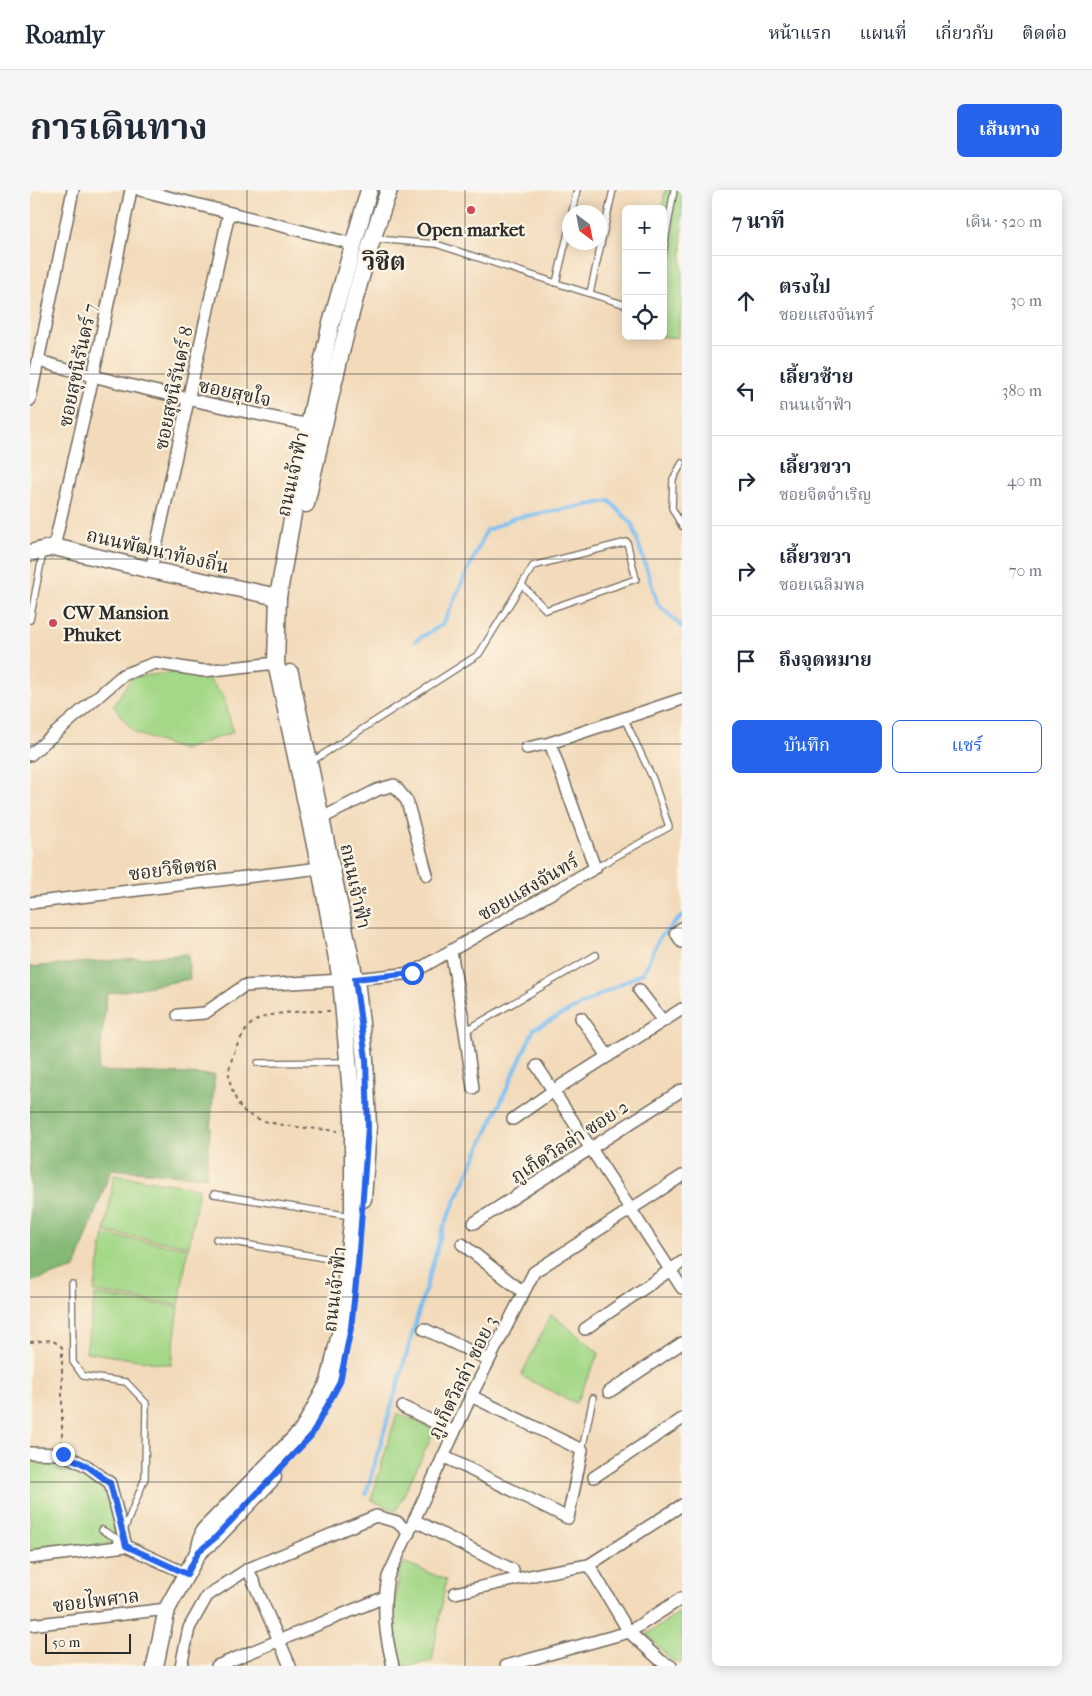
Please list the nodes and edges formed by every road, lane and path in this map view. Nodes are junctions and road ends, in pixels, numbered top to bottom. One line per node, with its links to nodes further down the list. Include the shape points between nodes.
1 (73, 190): 18 (street)
2 (131, 190): 19 (street, ซอยสุขนิรันดร์ 7)
3 (140, 190): 10 (street)
4 (369, 190): 12 (main road, ถนนเจ้าฟ้า)
5 (389, 190): 11 (main road, ถนนเจ้าฟ้า)
6 (577, 190): 9 (lane)
7 (613, 190): 16 (lane)
8 (674, 190): 14 (lane)
9 (574, 205)
10 (229, 213): 12 (street); 21 (street, ซอยสุขนิรันดร์ 8)
11 (372, 239): 15 (lane, via 436,244); 36 (main road, ถนนเจ้าฟ้า, via 346,334 286,597 287,662)
12 (353, 244): 22 (main road, ถนนเจ้าฟ้า, via 330,327)
13 (564, 250): 15 (lane)
14 (664, 250)
15 (556, 283): 16 (lane)
16 (590, 293): 17 (lane)
17 (622, 304)
18 (38, 362): 19 (street, ซอยสุขใจ); 20 (street)
19 (93, 377): 21 (street, ซอยสุขใจ); 25 (street, ซอยสุขนิรันดร์ 7)
20 (30, 400)
21 (188, 400): 22 (street, ซอยสุขใจ); 26 (street, ซอยสุขนิรันดร์ 8)
22 (309, 425): 28 (main road, ถนนเจ้าฟ้า)
23 (682, 463): 24 (lane, via 673,479 672,508)
24 (682, 526)
25 (42, 550): 26 (main road, ถนนพัฒนาท้องถิ่น); 29 (lane)
26 (151, 570): 28 (main road, ถนนพัฒนาท้องถิ่น)
27 (522, 584): 27 (lane, via 546,610 636,579 627,542 534,566); 36 (lane, via 479,654)
28 (278, 598): 30 (main road, ถนนเจ้าฟ้า)
29 (30, 620)
30 (276, 663): 35 (street, via 204,671 155,663 123,674); 38 (main road, ถนนเจ้าฟ้า)
31 (682, 699): 32 (street)
32 (624, 718): 33 (street); 39 (lane, via 653,779 669,827)
33 (550, 743): 34 (street); 39 (street, ซอยแสงจันทร์)
34 (527, 748)
35 (30, 755)
36 (309, 764): 37 (main road, ถนนเจ้าฟ้า)
37 (322, 818): 40 (street, via 378,790 394,786 407,801); 46 (main road, ถนนเจ้าฟ้า)
38 (320, 868): 41 (street, ซอยวิชิตชล); 46 (main road, ถนนเจ้าฟ้า)
39 (595, 868): 44 (street, ซอยแสงจันทร์)
40 (427, 875)
41 (30, 903)
42 (682, 928): 43 (street, via 676,933)
43 (682, 942)
44 (451, 951): 46 (street, ซอยแสงจันทร์, via 412,973); 52 (street)
45 (596, 955): 52 (lane)
46 (348, 979): 49 (street, ซอยแสงจันทร์, via 244,986 205,1013); 54 (main road, ถนนเจ้าฟ้า); 96 (main road, ถนนเจ้าฟ้า, via 366,1059 368,1127 358,1265 351,1328 340,1382 311,1436)
47 (639, 990): 51 (street)
48 (682, 1009): 51 (street)
49 (178, 1014)
50 (581, 1018): 53 (street)
51 (663, 1021): 53 (street)
52 (465, 1031): 57 (street)
53 (608, 1056): 59 (street)
54 (348, 1062): 55 (lane); 65 (main road, ถนนเจ้าฟ้า, via 353,1116)
55 (258, 1063)
56 (537, 1066): 59 (street)
57 (473, 1088)
58 (682, 1090): 61 (street, ภูเก็ตวิลล่า ซอย 2)
59 (553, 1091): 60 (street); 61 (street)
60 (513, 1119)
61 (589, 1148): 64 (street); 66 (street, ภูเก็ตวิลล่า ซอย 2)
62 (682, 1176): 64 (street, ภูเก็ตวิลล่า ซอย 3)
63 (214, 1194): 65 (lane)
64 (631, 1209): 71 (street); 74 (street, ภูเก็ตวิลล่า ซอย 3, via 534,1272)
65 (353, 1216): 69 (main road, ถนนเจ้าฟ้า)
66 (474, 1222)
67 (216, 1239): 69 (lane)
68 (462, 1244): 74 (street)
69 (348, 1262): 96 (main road, ถนนเจ้าฟ้า, via 341,1330 329,1382 303,1430)
70 (682, 1262): 71 (street)
71 (670, 1270): 73 (street); 76 (street)
72 (72, 1284): 95 (lane, via 73,1362 83,1376 126,1382 146,1403 145,1478)
73 (682, 1288)
74 (523, 1292): 79 (street, ภูเก็ตวิลล่า ซอย 3)
75 (424, 1329): 79 (street)
76 (585, 1329)
77 (30, 1342): 88 (path, via 52,1340 62,1347)
78 (682, 1343): 80 (street)
79 (489, 1360): 81 (street, ภูเก็ตวิลล่า ซอย 3)
80 (609, 1392)
81 (471, 1396): 85 (street, ภูเก็ตวิลล่า ซอย 3); 86 (street)
82 (593, 1398): 86 (lane)
83 (403, 1407): 85 (street)
84 (682, 1419): 90 (street)
85 (454, 1432): 89 (street, ภูเก็ตวิลล่า ซอย 3)
86 (582, 1450): 89 (street, via 568,1518)
87 (30, 1453): 88 (street)
88 (63, 1454): 95 (street, via 110,1483)
89 (443, 1456): 92 (street, ภูเก็ตวิลล่า ซอย 3)
90 (594, 1477)
91 (682, 1505): 99 (street)
92 (414, 1520): 94 (street, ภูเก็ตวิลล่า ซอย 3); 101 (street)
93 (102, 1530): 97 (lane, via 116,1538)
94 (409, 1532): 100 (street, via 397,1522 376,1516); 104 (street, ภูเก็ตวิลล่า ซอย 3, via 388,1577)
95 (123, 1534): 97 (street)
96 (209, 1535): 102 (main road, ถนนเจ้าฟ้า)
97 (123, 1547): 98 (street); 102 (street)
98 (30, 1558)
99 (589, 1565): 103 (street); 108 (street)
100 (248, 1569): 109 (street); 111 (street, via 207,1596 189,1628)
101 (513, 1570)
102 (187, 1574): 106 (main road, ถนนเจ้าฟ้า)
103 (455, 1593)
104 (385, 1597): 109 (street); 114 (street, ภูเก็ตวิลล่า ซอย 3, via 385,1634)
105 (682, 1598): 108 (street)
106 (167, 1609): 107 (street, ซอยไพศาล); 110 (main road, ถนนเจ้าฟ้า)
107 (30, 1625)
108 (629, 1632): 115 (street); 116 (street)
109 (278, 1640): 112 (street); 113 (street)
110 (155, 1666)
111 (181, 1666)
112 (217, 1666)
113 (290, 1666)
114 (393, 1666)
115 (506, 1666)
116 (671, 1666)

